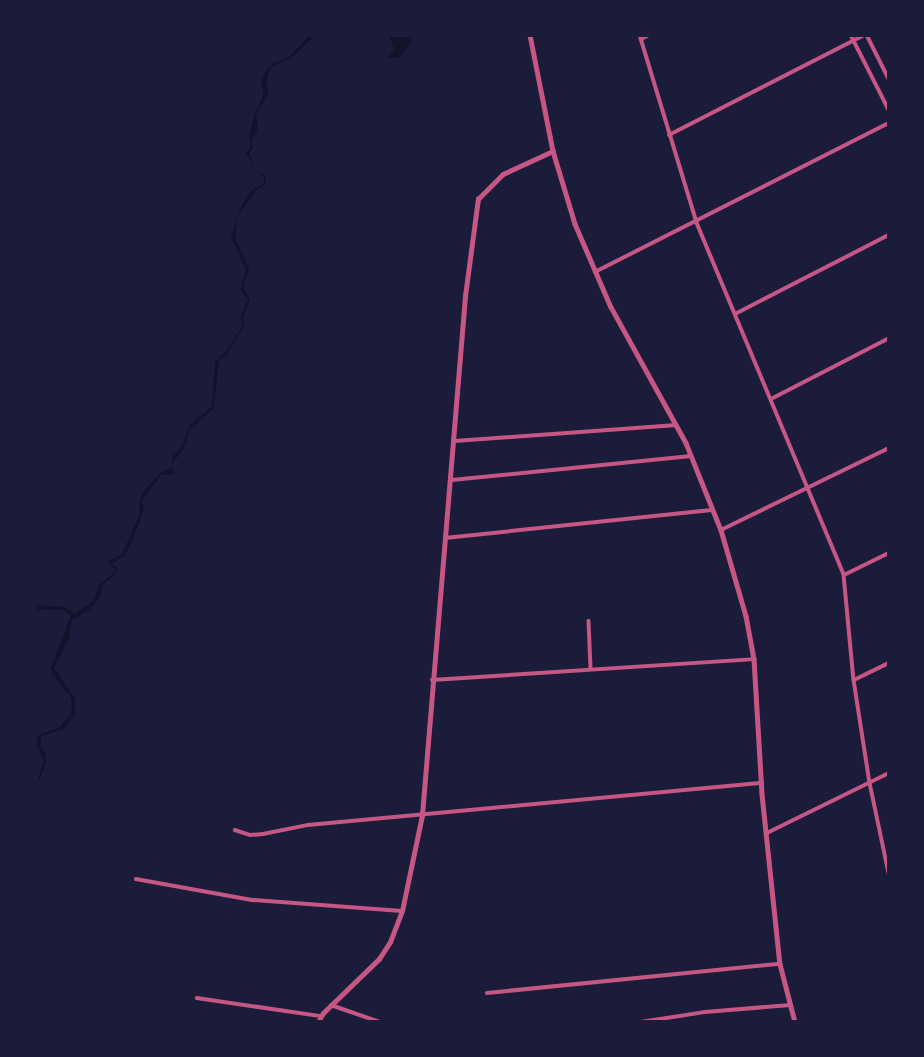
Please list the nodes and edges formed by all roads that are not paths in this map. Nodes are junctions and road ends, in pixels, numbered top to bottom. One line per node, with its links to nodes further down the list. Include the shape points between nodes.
1 (530, 35): 11 (street)
2 (649, 35): 5 (street)
3 (851, 35): 6 (street)
4 (866, 35): 6 (street); 7 (street)
5 (640, 37): 10 (street)
6 (854, 40): 8 (street); 10 (street)
7 (889, 79)
8 (889, 110)
9 (889, 123): 12 (street)
10 (668, 135): 12 (street)
11 (553, 151): 14 (street, via 561,185); 19 (street, via 503,174 478,198 465,296)
12 (697, 223): 14 (street); 15 (street)
13 (889, 235): 15 (street)
14 (595, 272): 18 (street)
15 (737, 313): 17 (street)
16 (889, 338): 17 (street)
17 (773, 398): 23 (street)
18 (678, 425): 19 (street); 21 (street)
19 (455, 441): 22 (street)
20 (889, 447): 23 (street)
21 (691, 456): 22 (street); 24 (street)
22 (452, 480): 26 (street)
23 (809, 489): 25 (street); 28 (street)
24 (712, 510): 25 (street); 26 (street)
25 (721, 530): 30 (street)
26 (445, 538): 33 (street)
27 (889, 553): 28 (street)
28 (844, 575): 34 (street)
29 (589, 621): 32 (street)
30 (754, 659): 32 (street); 36 (street)
31 (889, 663): 34 (street)
32 (591, 669): 33 (street)
33 (432, 680): 38 (street)
34 (854, 680): 37 (street)
35 (889, 773): 37 (street)
36 (762, 783): 38 (street); 40 (street)
37 (870, 783): 40 (street); 41 (street)
38 (422, 815): 39 (street, via 308,825 263,834); 43 (street)
39 (235, 830)
40 (767, 833): 44 (street)
41 (889, 872)
42 (136, 878): 43 (street, via 253,900)
43 (402, 911): 47 (street, via 379,960)
44 (780, 964): 45 (street); 48 (street)
45 (487, 993)
46 (197, 998): 49 (street)
47 (331, 1005): 49 (street); 51 (street)
48 (791, 1005): 52 (street); 53 (street)
49 (321, 1016): 50 (street)
50 (318, 1022)
51 (380, 1022)
52 (641, 1022)
53 (795, 1022)

